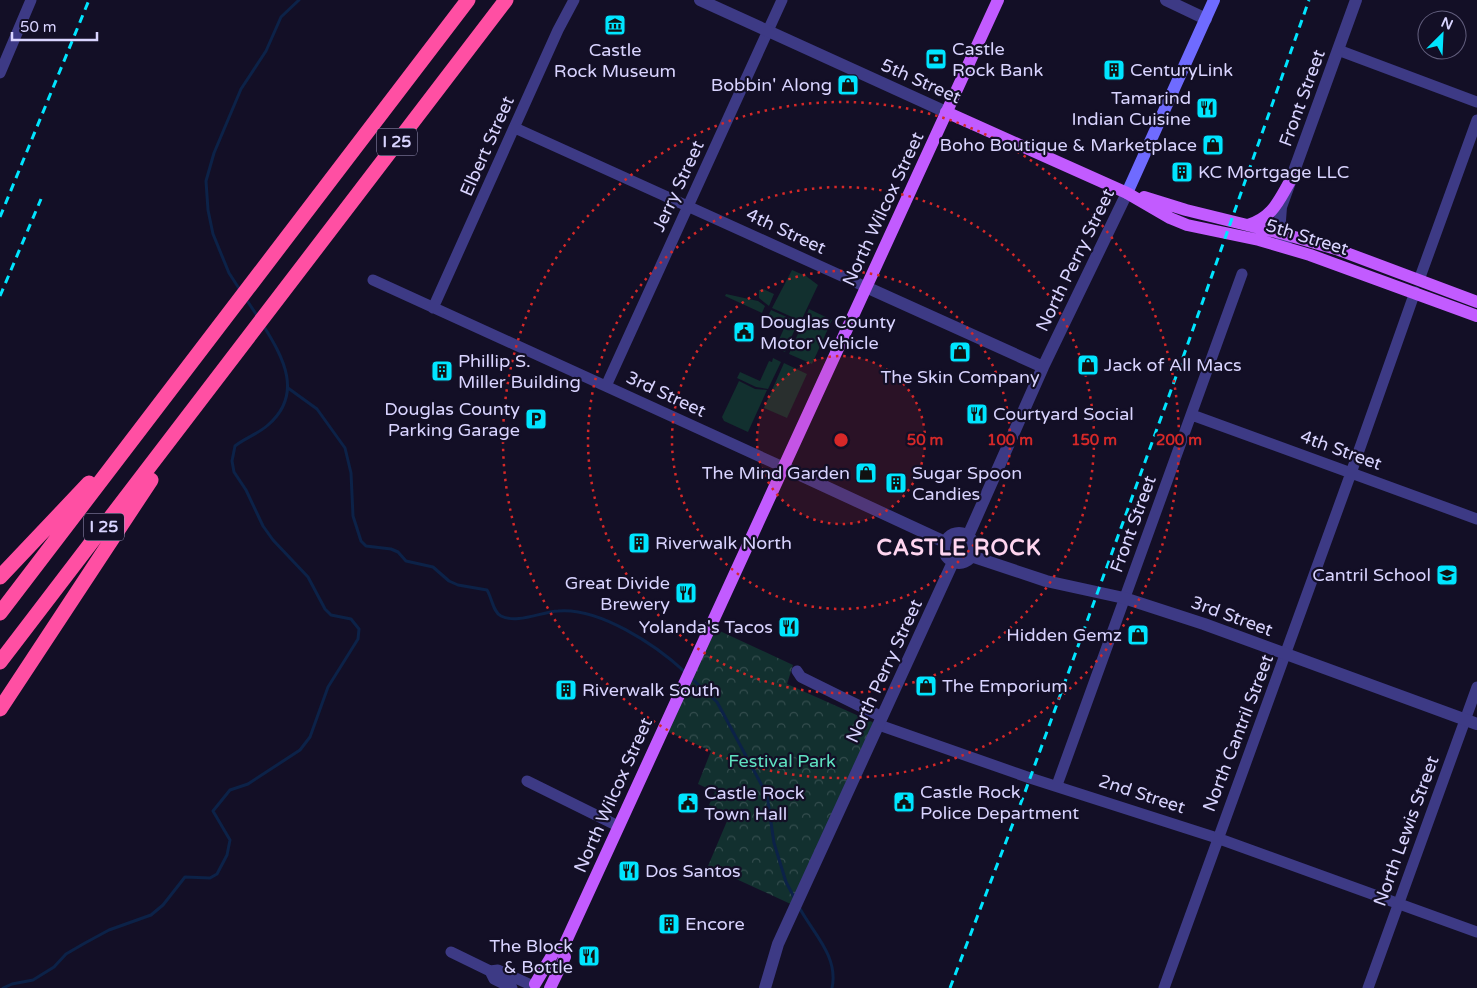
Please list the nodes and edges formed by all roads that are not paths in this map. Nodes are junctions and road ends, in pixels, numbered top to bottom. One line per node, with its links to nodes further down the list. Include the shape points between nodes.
1 (31, 0): 14 (street)
2 (468, 0): 38 (highway, I 25)
3 (506, 0): 36 (highway, I 25)
4 (574, 0): 18 (street, Elbert Street)
5 (700, 0): 12 (street, 5th Street)
6 (782, 0): 12 (street, Jerry Street)
7 (998, 0): 16 (main road, North Wilcox Street)
8 (1166, 0): 11 (street)
9 (1214, 0): 11 (main road, North Perry Street)
10 (1356, 0): 13 (street, Front Street)
11 (1206, 19): 20 (main road, North Perry Street)
12 (768, 31): 16 (street, 5th Street); 21 (street, Jerry Street)
13 (1338, 50): 15 (street); 19 (street, Front Street)
14 (0, 73)
15 (1477, 102)
16 (946, 112): 20 (main road, 5th Street); 30 (main road, North Wilcox Street)
17 (1477, 120): 29 (street, North Cantril Street)
18 (515, 128): 21 (street, 4th Street); 32 (street, Elbert Street)
19 (1292, 178): 22 (street, Front Street); 23 (main road, via 1269,214)
20 (1127, 192): 23 (main road, 5th Street); 26 (main road, 5th Street, via 1187,225); 34 (street, North Perry Street)
21 (688, 206): 30 (street, 4th Street); 35 (street, Jerry Street)
22 (1281, 207): 24 (street, Front Street); 25 (street, via 1282,218 1293,231)
23 (1248, 225): 24 (main road, 5th Street)
24 (1279, 233): 25 (main road, 5th Street); 26 (street, via 1288,243)
25 (1322, 245): 29 (main road, 5th Street)
26 (1310, 254): 29 (main road, 5th Street)
27 (1242, 274): 37 (street, Front Street)
28 (373, 280): 32 (street, 3rd Street)
29 (1417, 286): 31 (main road, 5th Street); 33 (main road, 5th Street); 40 (street, North Cantril Street)
30 (866, 287): 34 (street, 4th Street); 39 (main road, North Wilcox Street)
31 (1477, 302)
32 (433, 308): 35 (street, 3rd Street)
33 (1477, 316)
34 (1043, 367): 42 (street, North Perry Street)
35 (606, 386): 39 (street, 3rd Street)
36 (207, 393): 50 (highway, I 25); 53 (highway)
37 (1192, 415): 40 (street, 4th Street); 47 (street, Front Street)
38 (147, 422): 46 (highway); 48 (highway, I 25)
39 (784, 467): 43 (street, 3rd Street); 58 (main road, North Wilcox Street)
40 (1351, 473): 41 (street, 4th Street); 49 (street, North Cantril Street)
41 (1477, 518)
42 (968, 536): 43 (street, via 956,533); 44 (street, via 974,546)
43 (945, 542): 45 (street, via 944,551)
44 (971, 556): 45 (street, via 963,562); 47 (street, 3rd Street, via 1046,581)
45 (953, 562): 54 (street, North Perry Street)
46 (0, 577)
47 (1124, 598): 49 (street, 3rd Street); 57 (street, Front Street)
48 (0, 614)
49 (1286, 655): 55 (street, 3rd Street); 59 (street, North Cantril Street)
50 (0, 662)
51 (797, 671): 54 (street, 2nd Street, via 801,678)
52 (1477, 687): 55 (street, North Lewis Street)
53 (0, 708)
54 (880, 721): 57 (street, 2nd Street, via 1030,778); 68 (street, North Perry Street, via 778,944)
55 (1471, 722): 60 (street, North Lewis Street)
56 (527, 781): 58 (street)
57 (1057, 785): 59 (street, 2nd Street)
58 (618, 826): 62 (main road, North Wilcox Street)
59 (1218, 838): 60 (street, 2nd Street); 69 (street, North Cantril Street)
60 (1398, 905): 61 (street, 2nd Street); 70 (street, North Lewis Street)
61 (1477, 932)
62 (562, 950): 65 (main road, North Wilcox Street, via 554,952); 67 (main road, North Wilcox Street, via 565,957)
63 (451, 952): 64 (street)
64 (490, 971): 65 (street, via 498,970); 66 (street, via 494,979)
65 (535, 986)
66 (512, 988)
67 (550, 988)
68 (765, 988)
69 (1164, 988)
70 (1368, 988)

